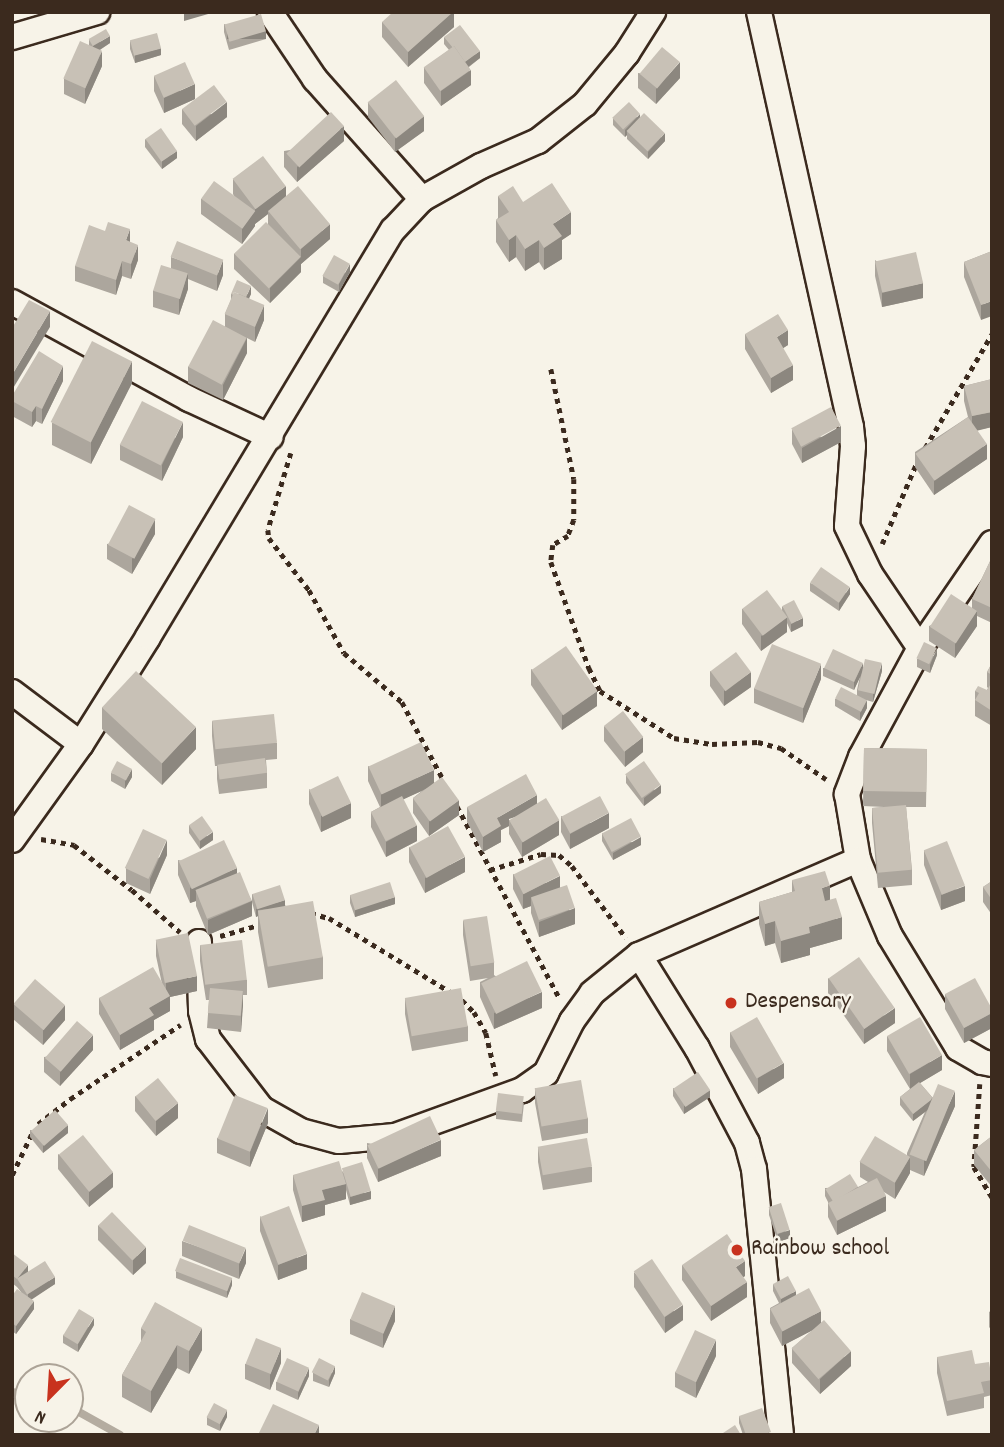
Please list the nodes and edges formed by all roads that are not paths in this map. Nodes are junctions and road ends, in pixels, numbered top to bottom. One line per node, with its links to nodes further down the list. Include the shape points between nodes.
1 (97, 12): 5 (street)
2 (270, 12): 6 (street, via 315,79)
3 (653, 12): 6 (street, via 585,104 538,141)
4 (759, 12): 10 (street, via 850,427 853,446 847,526 870,574)
5 (12, 37)
6 (422, 199): 8 (street, via 379,251)
7 (12, 302): 8 (street, via 189,399)
8 (282, 443): 12 (street)
9 (992, 543): 10 (street)
10 (920, 648): 14 (street, via 861,757 847,794)
11 (12, 692): 12 (street)
12 (81, 744): 13 (street)
13 (14, 838)
14 (858, 860): 16 (street); 17 (street, via 890,936 958,1048)
15 (200, 942): 16 (street, via 201,1011 208,1039 231,1072 262,1109 300,1132 339,1141 395,1136 522,1090 546,1073 572,1020 592,993)
16 (639, 955): 18 (street, via 697,1048 747,1143 754,1169)
17 (987, 1063)
18 (781, 1435)

